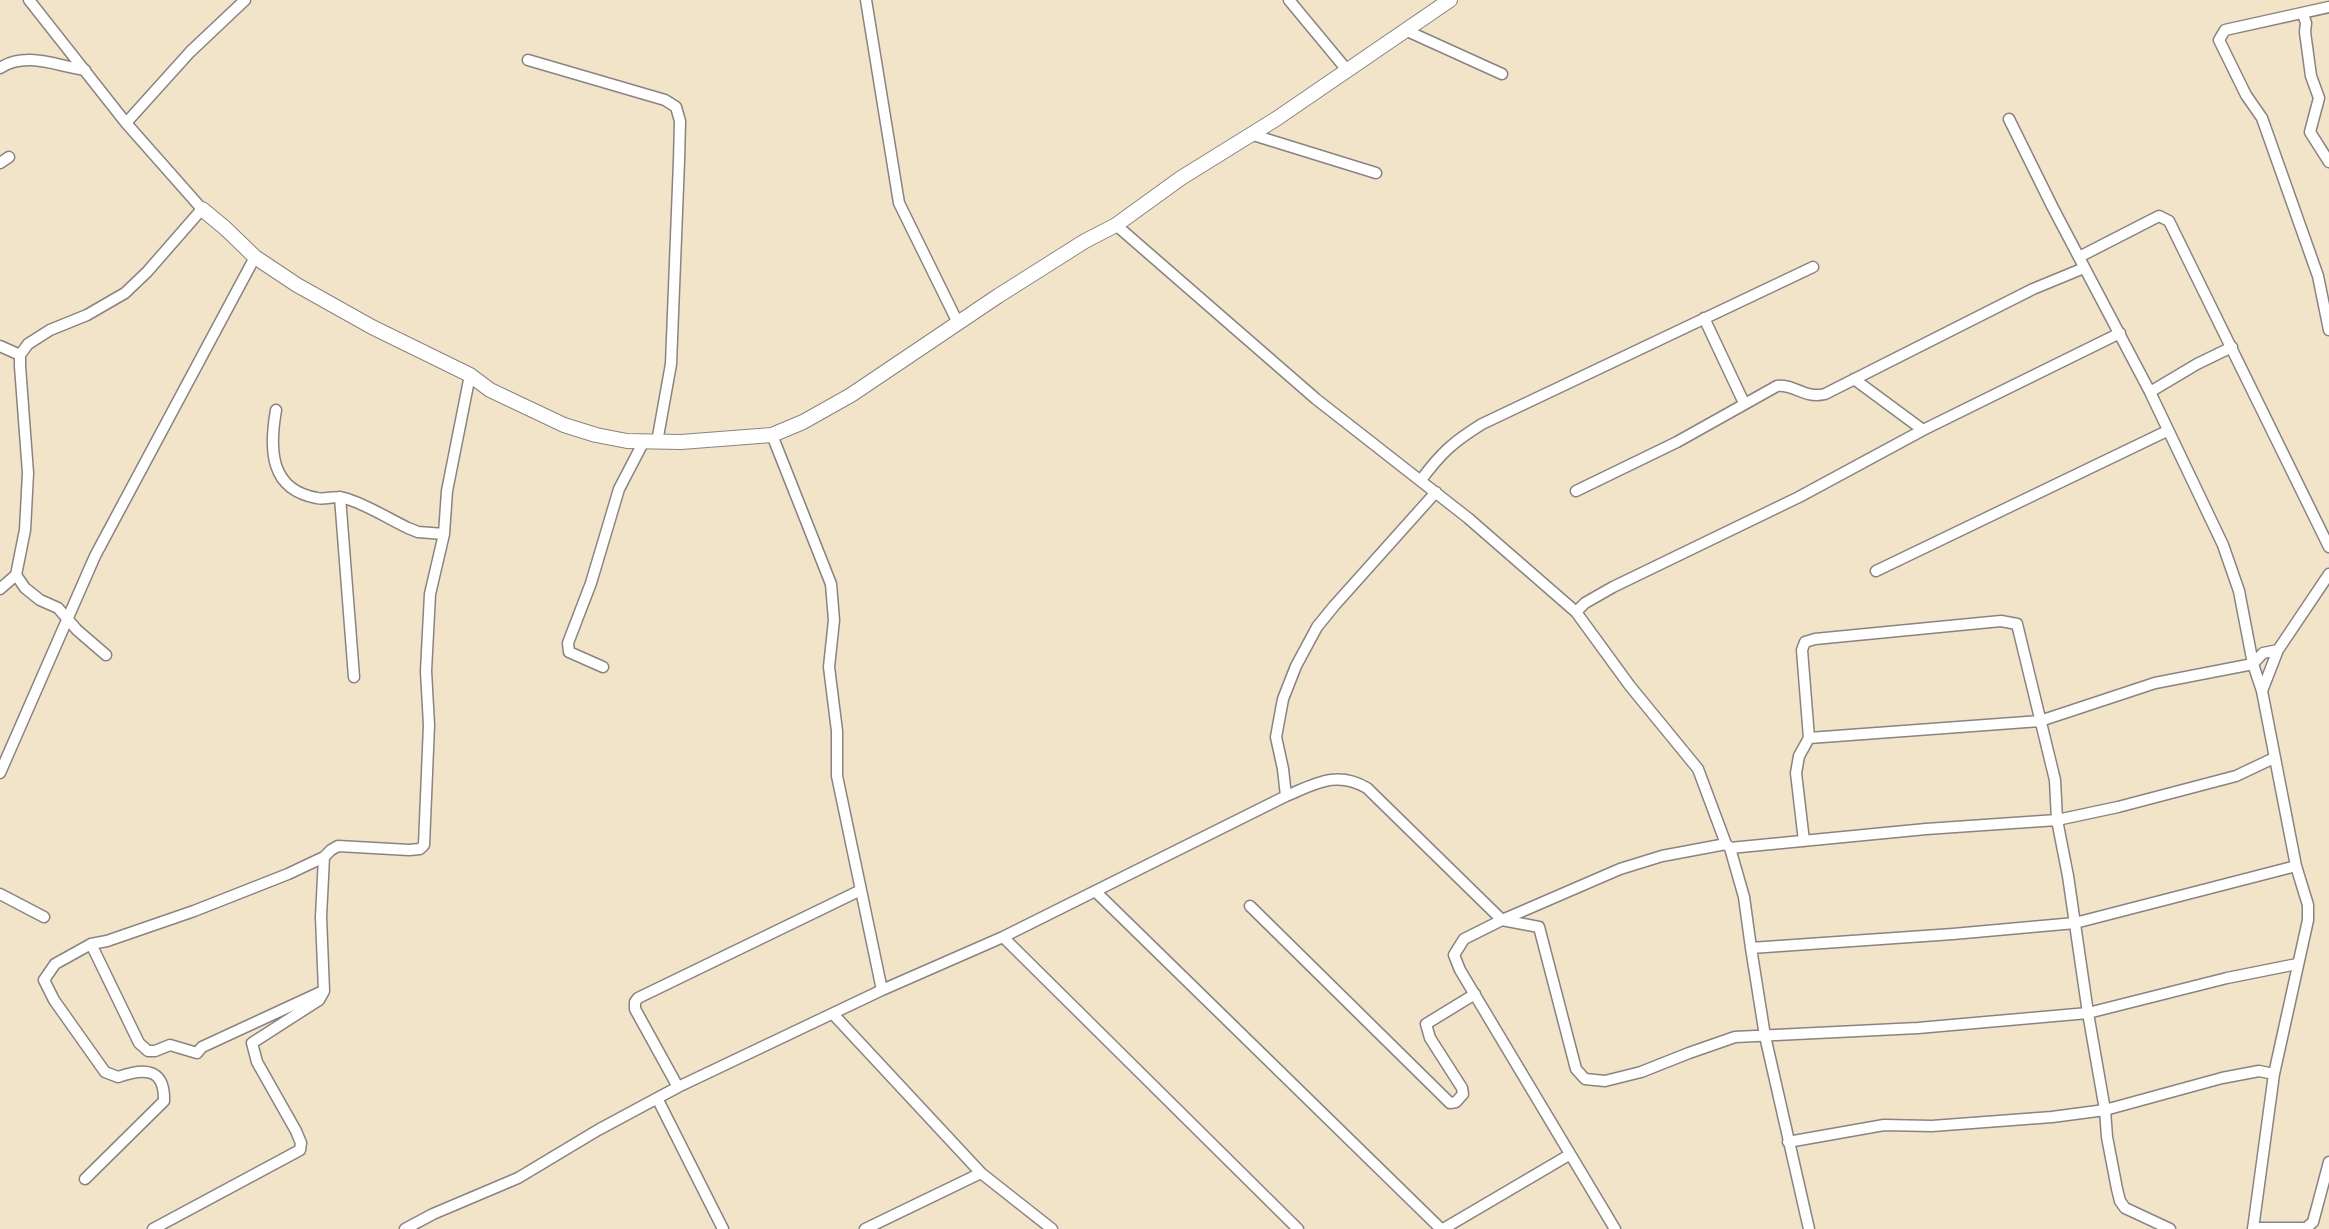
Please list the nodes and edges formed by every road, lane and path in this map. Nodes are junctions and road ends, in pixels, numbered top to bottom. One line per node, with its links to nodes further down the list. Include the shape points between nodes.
1 (29, 0): 11 (street)
2 (245, 0): 15 (street, via 190,52)
3 (866, 0): 25 (street, via 899,203)
4 (1289, 0): 12 (street)
5 (1450, 0): 8 (street)
6 (2329, 7): 7 (street)
7 (2303, 14): 17 (street, via 2319,99 2310,132); 26 (street, via 2225,30 2219,40 2262,118 2281,167 2318,276)
8 (1405, 30): 12 (street); 13 (street)
9 (528, 60): 39 (street, via 665,100 676,107 680,121 671,364)
10 (0, 68): 11 (street, via 10,61 29,59)
11 (85, 70): 15 (street)
12 (1347, 70): 16 (street)
13 (1502, 74)
14 (2009, 119): 22 (street)
15 (126, 123): 19 (street)
16 (1250, 134): 18 (street); 20 (street)
17 (2329, 162)
18 (1376, 173)
19 (201, 209): 21 (street); 30 (street, via 125,293 50,330 28,344)
20 (1116, 225): 25 (street); 40 (street, via 1317,399)
21 (255, 257): 31 (street, via 372,327); 51 (street, via 94,556)
22 (2081, 263): 27 (street); 29 (street, via 2159,216 2165,218); 32 (street)
23 (1814, 267): 24 (street)
24 (1704, 318): 34 (street); 40 (street, via 1482,424 1442,452)
25 (958, 323): 38 (street, via 851,395)
26 (2329, 330)
27 (2120, 333): 33 (street); 36 (street)
28 (0, 346): 30 (street)
29 (2232, 346): 33 (street); 45 (street)
30 (20, 355): 48 (street, via 28,473 25,530)
31 (470, 375): 39 (street, via 490,390 564,425 627,441); 44 (street, via 447,491)
32 (1854, 379): 34 (street, via 1818,395 1777,386); 36 (street)
33 (2150, 392): 37 (street)
34 (1744, 403): 41 (street, via 1677,442)
35 (276, 410): 43 (street, via 273,454 285,484 319,499)
36 (1923, 430): 50 (street, via 1799,497 1613,587)
37 (2167, 431): 46 (street); 54 (street, via 2223,545 2239,591)
38 (772, 435): 39 (street); 68 (street, via 831,584 834,620 829,667 837,731 837,776)
39 (650, 441): 55 (street, via 619,489 568,643 569,652)
40 (1421, 480): 42 (street)
41 (1576, 491)
42 (1436, 492): 50 (street); 62 (street, via 1328,613 1296,666 1283,699 1276,737)
43 (340, 497): 44 (street, via 418,532); 56 (street)
44 (444, 534): 66 (street, via 430,594 424,845 410,850 338,846)
45 (2329, 547)
46 (1876, 571)
47 (2329, 574): 52 (street)
48 (16, 575): 49 (street); 51 (street, via 25,588 58,608)
49 (0, 589)
50 (1576, 612): 65 (street, via 1698,769)
51 (68, 621): 53 (street); 61 (street)
52 (2278, 650): 54 (street, via 2263,653); 57 (street)
53 (106, 655)
54 (2253, 664): 57 (street); 58 (street, via 2155,683)
55 (603, 667)
56 (354, 677)
57 (2262, 692): 60 (street)
58 (2040, 721): 59 (street); 59 (street, via 2017,624 2001,621 1805,642 1802,650); 63 (street, via 2055,780)
59 (1809, 738): 64 (street, via 1799,756 1796,773)
60 (2274, 759): 63 (street, via 2236,776); 67 (street)
61 (0, 773)
62 (1286, 796): 69 (street); 73 (street, via 1339,778 1367,788)
63 (2057, 820): 64 (street); 74 (street)
64 (1804, 841): 65 (street)
65 (1728, 846): 73 (street, via 1662,856 1620,869); 77 (street, via 1744,897)
66 (324, 857): 76 (street, via 194,911); 80 (street)
67 (2296, 866): 74 (street); 78 (street, via 2304,887 2308,920)
68 (861, 890): 79 (street); 86 (street, via 638,998 635,1009)
69 (1095, 891): 75 (street); 101 (street)
70 (0, 894): 72 (street)
71 (1250, 906): 81 (street, via 1450,1103 1463,1094 1462,1088 1430,1038 1426,1024)
72 (44, 917)
73 (1502, 920): 81 (street, via 1464,939 1454,955); 84 (street, via 1539,927 1576,1069 1585,1079 1605,1081 1641,1072 1735,1037)
74 (2075, 923): 77 (street); 82 (street)
75 (1003, 937): 79 (street); 100 (street)
76 (91, 944): 80 (street, via 139,1043 148,1051 170,1045 197,1053 202,1047); 93 (street, via 54,964 44,980 105,1072 118,1077 150,1072 164,1088 164,1101)
77 (1751, 948): 84 (street)
78 (2297, 964): 82 (street); 85 (street)
79 (882, 990): 83 (street)
80 (324, 991): 95 (street, via 319,1000 252,1043 257,1062 301,1143 300,1150)
81 (1475, 994): 90 (street)
82 (2088, 1013): 84 (street); 88 (street)
83 (833, 1014): 86 (street); 92 (street)
84 (1765, 1036): 89 (street)
85 (2274, 1074): 88 (street, via 2259,1071 2222,1078); 94 (street)
86 (678, 1087): 87 (street)
87 (657, 1098): 96 (street, via 518,1178); 97 (street)
88 (2105, 1110): 89 (street, via 1943,1125 1884,1125); 104 (street, via 2120,1201 2125,1208)
89 (1788, 1142): 103 (street)
90 (1569, 1155): 101 (street); 102 (street)
91 (2329, 1162): 94 (street, via 2313,1222 2306,1228)
92 (981, 1173): 98 (street); 99 (street)
93 (85, 1179)
94 (2253, 1228)
95 (153, 1229)
96 (405, 1229)
97 (723, 1229)
98 (864, 1229)
99 (1052, 1229)
100 (1298, 1229)
101 (1442, 1229)
102 (1615, 1229)
103 (1809, 1229)
104 (2170, 1229)

